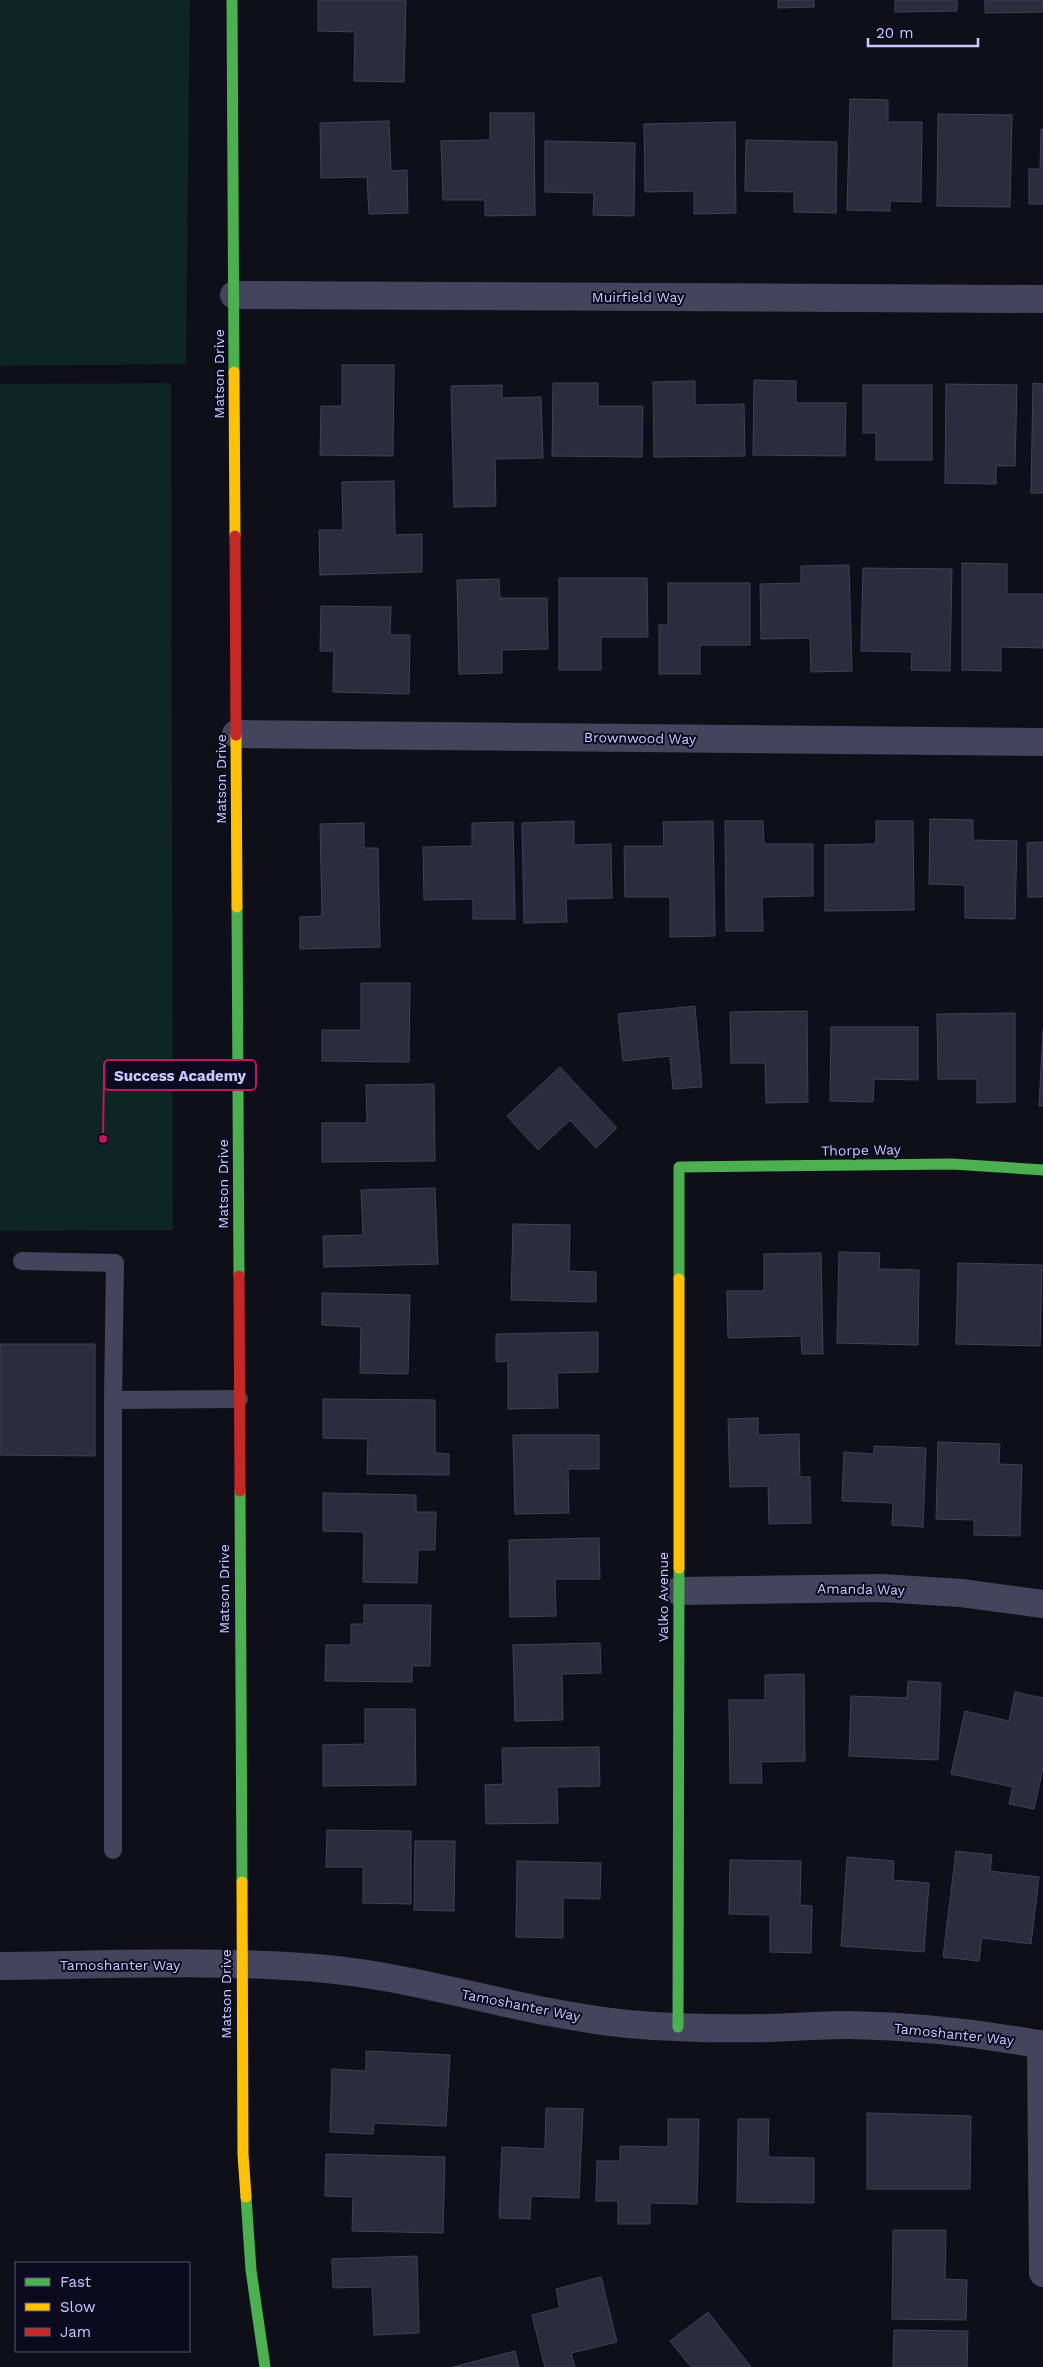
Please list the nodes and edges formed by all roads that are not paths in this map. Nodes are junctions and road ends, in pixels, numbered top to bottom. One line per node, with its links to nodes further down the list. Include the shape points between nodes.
1 (232, 0): 2 (street, Matson Drive)
2 (234, 295): 3 (street, Muirfield Way); 4 (street, Matson Drive)
3 (1043, 299)
4 (236, 734): 5 (street, Brownwood Way); 9 (street, Matson Drive)
5 (1043, 742)
6 (679, 1167): 7 (street, Thorpe Way, via 952,1164); 11 (street, Valko Avenue)
7 (1043, 1170)
8 (22, 1261): 10 (lane, via 115,1263)
9 (238, 1399): 10 (lane); 14 (street, Matson Drive)
10 (113, 1400): 13 (lane)
11 (678, 1590): 12 (street, Amanda Way, via 881,1588 961,1593); 16 (street, Valko Avenue)
12 (1043, 1604)
13 (113, 1850)
14 (241, 1964): 15 (street, Tamoshanter Way); 16 (street, Tamoshanter Way, via 328,1969 405,1980 537,2010 626,2024); 19 (street, Matson Drive, via 243,2154 251,2270)
15 (0, 1966)
16 (678, 2027): 17 (street, Tamoshanter Way, via 846,2025 927,2028)
17 (1042, 2044): 18 (street)
18 (1043, 2274)
19 (265, 2367)

